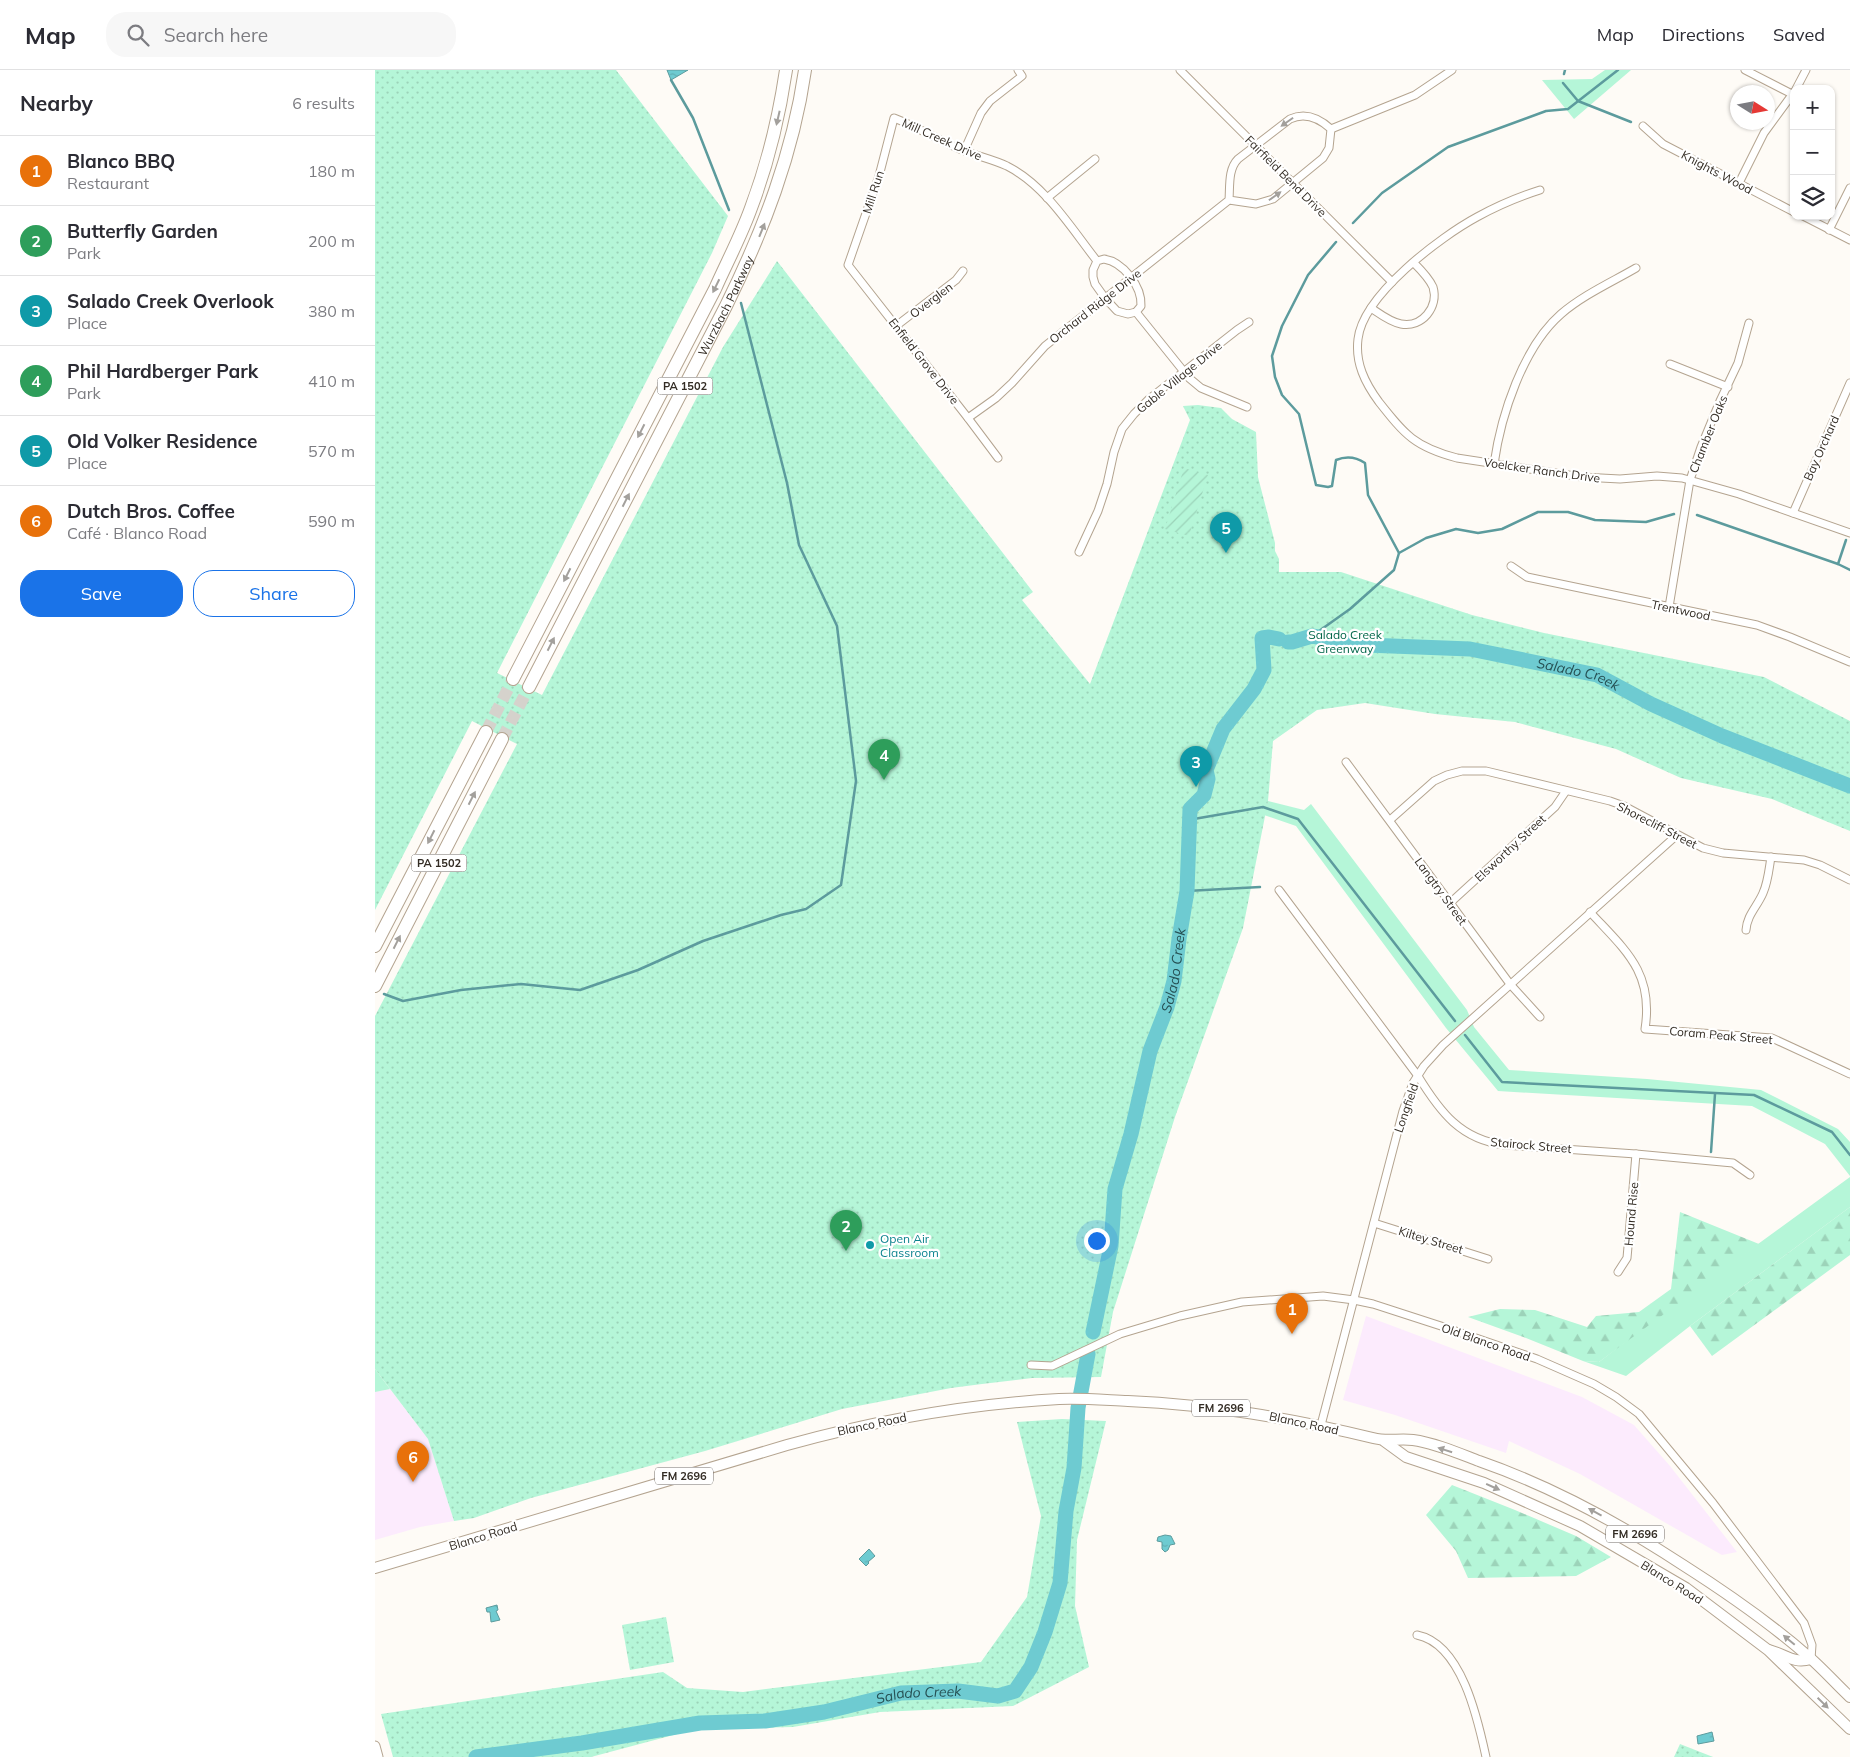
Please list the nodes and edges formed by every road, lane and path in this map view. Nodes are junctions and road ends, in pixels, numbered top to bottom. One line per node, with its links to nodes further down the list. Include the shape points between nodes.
1 (787, 70): 55 (highway, Wurzbach Parkway / PA 1502, one-way to 55, via 767,160 739,237)
2 (805, 70): 56 (highway, Wurzbach Parkway / PA 1502, one-way to 2, via 753,251 788,152)
3 (1180, 70): 14 (street, Fairfield Bend Drive)
4 (1452, 70): 13 (street, via 1415,95)
5 (1745, 70): 9 (street)
6 (1806, 70): 8 (street)
7 (1020, 73): 15 (street, via 981,113)
8 (1798, 85)
9 (1790, 90)
10 (1790, 97): 18 (street, via 1764,133)
11 (894, 118): 15 (street, Mill Creek Drive); 29 (street, Mill Run, via 871,200)
12 (1643, 126): 18 (street, Knights Wood, via 1663,144)
13 (1331, 129): 14 (street, one-way to 14, via 1315,118 1296,116); 17 (street, via 1329,148 1323,158)
14 (1256, 146): 17 (street, Fairfield Bend Drive); 22 (street, via 1233,164)
15 (964, 151): 21 (street, Mill Creek Drive, via 1009,167)
16 (1095, 159): 21 (street)
17 (1293, 183): 22 (street, one-way to 17, via 1265,203); 33 (street, Fairfield Bend Drive)
18 (1739, 184): 23 (street, Knights Wood)
19 (1850, 188): 25 (street)
20 (1540, 190): 28 (street, Voelcker Ranch Drive, via 1477,217)
21 (1047, 198): 27 (street, Mill Creek Drive)
22 (1229, 200): 32 (street, Orchard Ridge Drive)
23 (1790, 210)
24 (1810, 220): 25 (street)
25 (1829, 230): 26 (street)
26 (1850, 240)
27 (1097, 261): 32 (street, via 1104,259 1116,263); 34 (street, via 1093,277)
28 (1414, 262): 33 (street, Voelcker Ranch Drive); 35 (street, via 1433,289 1432,306 1423,319 1403,324)
29 (848, 265): 39 (street, Enfield Grove Drive)
30 (1636, 268): 47 (street, via 1571,305 1541,334 1519,378 1499,433)
31 (963, 271): 39 (street, Overglen, via 956,280)
32 (1131, 278): 34 (street, Orchard Ridge Drive); 36 (street, via 1142,298)
33 (1392, 282): 35 (street, Voelcker Ranch Drive)
34 (1105, 298): 36 (street, via 1117,311); 45 (street, Orchard Ridge Drive, via 1045,346 1012,384)
35 (1371, 308): 47 (street, Voelcker Ranch Drive, via 1358,339 1358,359 1368,386 1398,426 1421,445 1438,453)
36 (1137, 312): 41 (street)
37 (1249, 322): 41 (street, Gable Village Drive)
38 (1749, 323): 43 (street, Chamber Oaks, via 1744,346)
39 (896, 326): 45 (street, Enfield Grove Drive)
40 (1670, 364): 43 (street)
41 (1183, 372): 44 (street, via 1201,388); 51 (street, Gable Village Drive, via 1141,406 1123,429 1098,511)
42 (1850, 383): 49 (street, Bay Orchard)
43 (1728, 386): 48 (street, Chamber Oaks, via 1719,401)
44 (1247, 408)
45 (969, 418): 46 (street, Enfield Grove Drive)
46 (997, 458)
47 (1494, 464): 48 (street, Voelcker Ranch Drive, via 1582,477 1620,479 1657,476)
48 (1690, 480): 49 (street, Voelcker Ranch Drive); 53 (street, Chamber Oaks)
49 (1793, 513): 50 (street, Voelcker Ranch Drive)
50 (1850, 533)
51 (1079, 552)
52 (1511, 566): 53 (street, Trentwood, via 1527,578)
53 (1669, 607): 54 (street, Trentwood, via 1757,625)
54 (1850, 662)
55 (513, 679)
56 (529, 688)
57 (486, 732): 69 (highway, PA 1502, one-way to 69)
58 (502, 739): 71 (highway, PA 1502, one-way to 58)
59 (1346, 762): 61 (street, Langtry Street)
60 (1566, 791): 61 (street, Shorecliff Street, via 1485,771 1462,771 1434,781); 62 (street, Shorecliff Street, via 1624,806); 66 (street, Elsworthy Street, via 1555,807)
61 (1389, 820): 66 (street, Langtry Street)
62 (1677, 835): 63 (street, Shorecliff Street, via 1717,851); 67 (street, Longfield)
63 (1771, 857): 64 (street, Shorecliff Street, via 1812,862); 68 (street, via 1765,886 1750,914)
64 (1850, 880)
65 (1279, 890): 74 (street, Stairock Street)
66 (1450, 903): 70 (street, Langtry Street)
67 (1590, 912): 70 (street, Longfield); 73 (street, Coram Peak Street, via 1637,966 1647,1000 1645,1029 1772,1038)
68 (1746, 930)
69 (375, 946)
70 (1510, 984): 72 (street, Langtry Street); 74 (street, Longfield, via 1443,1045)
71 (375, 986)
72 (1540, 1017)
73 (1850, 1074)
74 (1418, 1076): 75 (street, Stairock Street, via 1432,1100 1449,1119 1479,1139 1505,1145); 77 (street, Longfield, via 1403,1111)
75 (1636, 1154): 76 (street, Stairock Street, via 1733,1163); 79 (street, Hound Rise, via 1627,1258)
76 (1750, 1175)
77 (1374, 1223): 78 (street, Kiltey Street); 80 (street, Longfield)
78 (1488, 1259)
79 (1618, 1272)
80 (1354, 1300): 81 (street, Old Blanco Road, via 1296,1297 1210,1308 1113,1337 1052,1366); 82 (street, Longfield); 87 (street, Old Blanco Road, via 1537,1359 1595,1384 1639,1414 1713,1503 1803,1623 1812,1645)
81 (1031, 1365)
82 (1321, 1425): 83 (main road, Blanco Road / FM 2696); 84 (main road, Blanco Road / FM 2696, via 1227,1409 1119,1400 1061,1399 909,1416 845,1429)
83 (1384, 1441): 86 (main road, Blanco Road / FM 2696, one-way to 86, via 1405,1457 1484,1483 1580,1526 1686,1588); 87 (main road, Blanco Road / FM 2696, one-way to 83, via 1749,1608 1589,1509 1536,1483 1465,1456 1411,1440)
84 (376, 1567)
85 (1417, 1635): 92 (street, via 1438,1644 1451,1660 1475,1710)
86 (1768, 1650): 87 (main road, via 1801,1662); 89 (main road, Blanco Road / FM 2696, one-way to 89)
87 (1811, 1659): 88 (main road, Blanco Road / FM 2696)
88 (1850, 1697)
89 (1850, 1729)
90 (375, 1746): 91 (street)
91 (378, 1757)
92 (1486, 1757)

